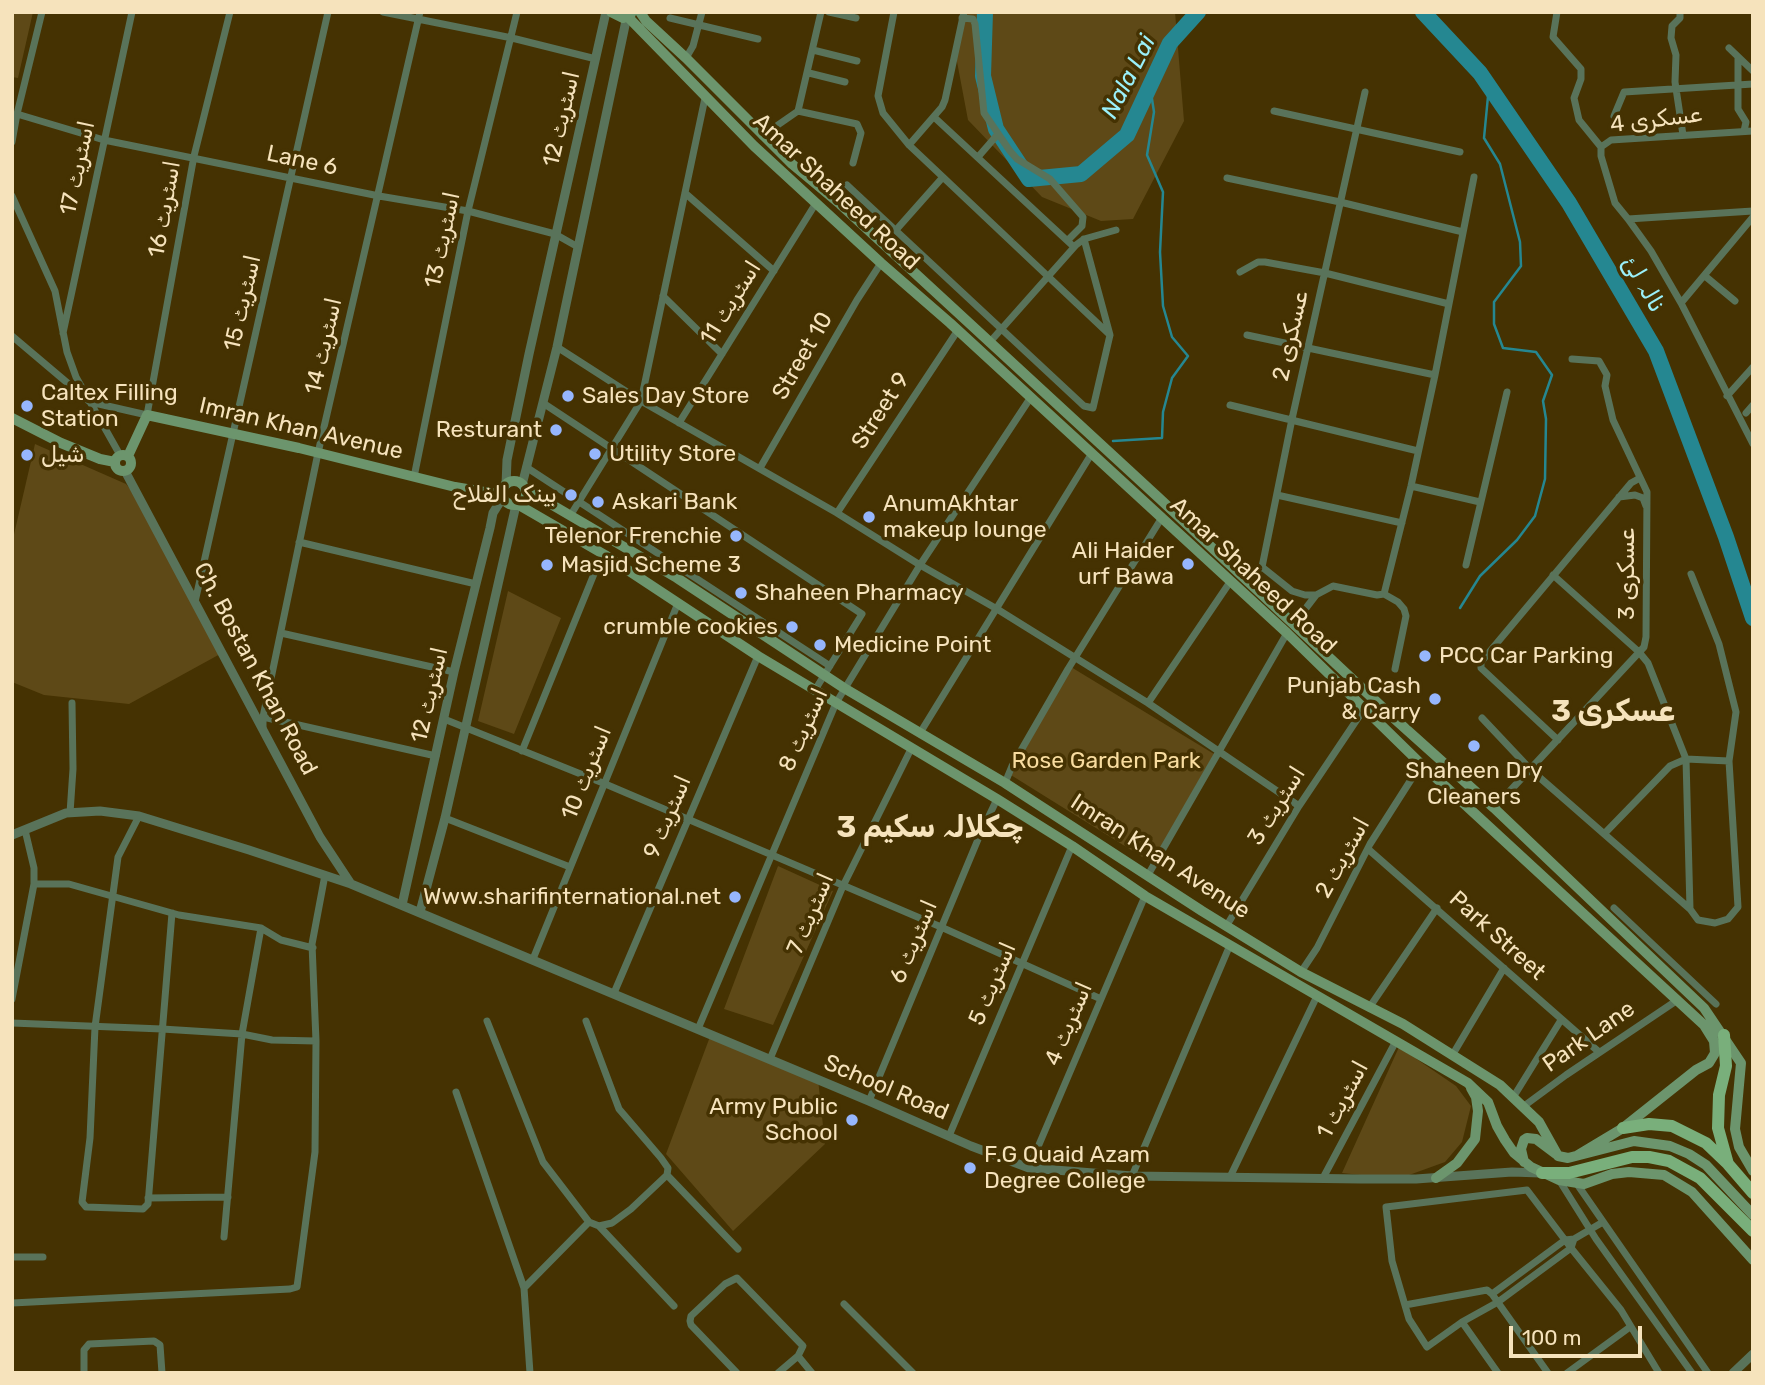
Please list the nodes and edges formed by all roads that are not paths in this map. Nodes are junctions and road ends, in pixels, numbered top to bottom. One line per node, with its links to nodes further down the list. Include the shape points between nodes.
1 (43, 12): 39 (street)
2 (132, 12): 47 (street, اسٹریٹ 17)
3 (230, 12): 53 (street, اسٹریٹ 16)
4 (328, 12): 58 (street, اسٹریٹ 15)
5 (383, 12): 17 (street)
6 (517, 12): 21 (street, اسٹریٹ 13)
7 (609, 12): 15 (main road, via 618,17); 27 (street, اسٹریٹ 12)
8 (640, 12): 26 (main road, Amar Shaheed Road)
9 (702, 12): 20 (street)
10 (821, 12): 24 (street)
11 (829, 12): 19 (street)
12 (894, 12): 50 (street, via 878,96 883,113)
13 (1557, 12): 51 (street, via 1553,37 1581,69 1574,98 1578,120)
14 (1680, 12): 34 (street, via 1671,38)
15 (630, 14): 36 (main road, Amar Shaheed Road); 76 (street)
16 (963, 15): 41 (street, via 945,100); 44 (street, via 974,22 983,111)
17 (420, 16): 21 (street); 63 (street, اسٹریٹ 14)
18 (670, 18): 20 (street)
19 (856, 18)
20 (699, 26): 22 (street); 26 (street)
21 (512, 38): 27 (street); 66 (street, اسٹریٹ 13)
22 (758, 39)
23 (1729, 48): 25 (street)
24 (814, 50): 28 (street); 30 (street)
25 (1738, 57): 29 (street); 33 (street)
26 (686, 58): 45 (main road, Amar Shaheed Road)
27 (596, 59): 73 (street, اسٹریٹ 12)
28 (857, 61)
29 (1753, 71)
30 (809, 73): 31 (street); 37 (street)
31 (845, 82)
32 (1753, 84): 33 (street)
33 (1738, 85): 34 (street); 43 (street, via 1738,109)
34 (1678, 89): 40 (street, via 1624,92); 46 (street)
35 (1365, 92): 42 (street, عسکری 2)
36 (705, 98): 49 (main road, Amar Shaheed Road); 61 (street)
37 (798, 111): 45 (street); 55 (street, via 857,124 860,133)
38 (1274, 111): 42 (street)
39 (17, 114): 47 (street, Lane 6); 48 (street)
40 (1614, 116)
41 (934, 117): 50 (street); 54 (street)
42 (1358, 129): 52 (street); 64 (street, عسکری 2)
43 (1749, 131): 46 (street, عسکری 4)
44 (998, 134): 54 (street); 75 (street, via 1017,159 1050,179 1083,217 1082,226)
45 (762, 135): 49 (main road); 94 (main road, Amar Shaheed Road)
46 (1683, 135): 51 (street, عسکری 4, via 1611,140)
47 (104, 140): 53 (street, Lane 6); 90 (street, اسٹریٹ 17)
48 (12, 142)
49 (751, 144): 65 (main road, Amar Shaheed Road)
50 (909, 145): 56 (street)
51 (1601, 147): 68 (street, عسکری 4, via 1615,204)
52 (1460, 152)
53 (194, 156): 58 (street, Lane 6); 110 (street, اسٹریٹ 16)
54 (978, 157): 75 (street)
55 (853, 163)
56 (943, 177): 70 (street); 82 (street)
57 (1474, 177): 72 (street)
58 (291, 178): 63 (street, Lane 6); 114 (street, اسٹریٹ 15)
59 (1227, 178): 64 (street)
60 (847, 186): 70 (street)
61 (685, 192): 79 (street); 84 (street)
62 (12, 196): 90 (street, via 55,291)
63 (379, 196): 66 (street, Lane 6); 118 (street, اسٹریٹ 14)
64 (1340, 202): 72 (street); 81 (street, عسکری 2)
65 (816, 203): 78 (main road, Amar Shaheed Road); 79 (street, اسٹریٹ 11)
66 (468, 211): 73 (street, Lane 6); 124 (street, اسٹریٹ 13)
67 (1753, 211): 68 (street)
68 (1628, 219): 86 (street, عسکری 4)
69 (1752, 220): 83 (street)
70 (896, 230): 89 (street)
71 (1116, 230): 74 (street)
72 (1463, 232): 87 (street)
73 (555, 234): 76 (street, Lane 6); 128 (street, اسٹریٹ 12)
74 (1084, 239): 77 (street); 92 (street)
75 (1068, 240): 77 (street)
76 (578, 247): 95 (street)
77 (1074, 247): 82 (street)
78 (881, 263): 88 (main road, Amar Shaheed Road); 122 (street, Street 10)
79 (774, 271): 97 (street, اسٹریٹ 11)
80 (1240, 272): 81 (street, via 1258,262)
81 (1325, 273): 87 (street); 96 (street, عسکری 2)
82 (1047, 276): 89 (street); 92 (street)
83 (1705, 276): 85 (street); 86 (street)
84 (663, 296): 97 (street); 104 (street)
85 (1735, 301)
86 (1681, 303): 103 (street)
87 (1449, 304): 100 (street)
88 (958, 330): 101 (main road, Amar Shaheed Road); 135 (street, Street 9)
89 (1000, 330): 92 (street, via 1089,409 1095,405); 94 (street)
90 (63, 333): 105 (street, via 76,377)
91 (12, 335): 105 (street)
92 (1110, 335)
93 (1247, 335): 96 (street)
94 (989, 343): 101 (main road, Amar Shaheed Road)
95 (557, 347): 104 (street); 106 (street)
96 (1308, 348): 100 (street); 112 (street, عسکری 2)
97 (722, 354): 113 (street, اسٹریٹ 11)
98 (1572, 359): 125 (street, عسکری 3, via 1599,362 1607,375 1613,420)
99 (1753, 367): 103 (street)
100 (1435, 376): 117 (street)
101 (1034, 392): 119 (main road, Amar Shaheed Road); 141 (street, اسٹریٹ 8); 146 (main road, Amar Shaheed Road)
102 (1507, 392): 132 (street)
103 (1727, 396): 115 (street)
104 (641, 401): 113 (street); 116 (street)
105 (90, 402): 110 (street, Imran Khan Avenue); 120 (street)
106 (543, 403): 116 (street); 121 (street)
107 (1230, 405): 112 (street)
108 (1753, 405): 109 (street)
109 (1746, 413)
110 (147, 415): 114 (main road, Imran Khan Avenue); 120 (main road)
111 (12, 418): 120 (main road, via 100,459)
112 (1292, 419): 117 (street); 129 (street, عسکری 2)
113 (679, 423): 122 (street)
114 (233, 434): 118 (main road, Imran Khan Avenue); 151 (street, اسٹریٹ 15)
115 (1753, 444)
116 (612, 447): 131 (street); 160 (street, via 862,614)
117 (1418, 451): 126 (street)
118 (318, 453): 124 (main road, Imran Khan Avenue); 139 (street, اسٹریٹ 14)
119 (1092, 453): 137 (main road, Amar Shaheed Road); 153 (street)
120 (121, 458): 123 (main road, via 132,463)
121 (526, 467): 127 (street); 131 (street)
122 (760, 468): 135 (street)
123 (125, 471): 151 (street, Ch. Bostan Khan Road)
124 (414, 477): 128 (main road, Imran Khan Avenue)
125 (1640, 478): 130 (street); 134 (street, عسکری 3)
126 (1411, 486): 132 (street); 138 (street)
127 (524, 487): 128 (main road, via 512,481); 133 (main road, via 524,499); 136 (main road, Imran Khan Avenue)
128 (504, 492): 133 (main road, via 507,502); 148 (street, اسٹریٹ 12, via 493,513)
129 (1277, 495): 138 (street); 143 (street, عسکری 2)
130 (1619, 498): 134 (street, via 1635,495); 145 (street)
131 (579, 501): 136 (street); 160 (street)
132 (1479, 502): 142 (street)
133 (516, 504): 140 (main road, Imran Khan Avenue); 172 (street)
134 (1647, 506): 156 (street, عسکری 3, via 1648,609 1644,647)
135 (837, 513): 141 (street)
136 (570, 516): 160 (main road, Imran Khan Avenue)
137 (1161, 519): 147 (main road, Amar Shaheed Road); 158 (street)
138 (1402, 523): 149 (street)
139 (299, 542): 148 (street); 155 (street, اسٹریٹ 14)
140 (605, 555): 152 (main road, Imran Khan Avenue); 179 (street)
141 (920, 565): 153 (street); 162 (street, اسٹریٹ 8)
142 (1466, 565)
143 (1262, 567): 146 (street); 150 (street, via 1292,591)
144 (1691, 574): 182 (street, via 1719,644 1736,712)
145 (1553, 575): 156 (street); 176 (street, via 1480,665)
146 (1245, 580): 154 (main road, Amar Shaheed Road)
147 (1230, 582): 154 (main road, Amar Shaheed Road); 166 (street)
148 (476, 583): 161 (street, اسٹریٹ 12)
149 (1384, 594): 150 (street, via 1333,586); 159 (street, via 1398,602 1406,616)
150 (1316, 595): 154 (street)
151 (195, 602): 173 (street, Ch. Bostan Khan Road)
152 (678, 603): 157 (main road, Imran Khan Avenue); 185 (street, اسٹریٹ 10)
153 (997, 609): 158 (street); 175 (street)
154 (1290, 629): 167 (main road, Amar Shaheed Road); 171 (main road, Amar Shaheed Road); 178 (street)
155 (281, 633): 161 (street); 168 (street, اسٹریٹ 14)
156 (1639, 652): 176 (street, عسکری 3); 181 (street, via 1648,663)
157 (758, 656): 163 (main road, Imran Khan Avenue); 193 (street, اسٹریٹ 9)
158 (1076, 659): 166 (street); 186 (street)
159 (1395, 669)
160 (827, 670): 162 (main road, Imran Khan Avenue); 163 (street)
161 (454, 672): 170 (street, اسٹریٹ 12)
162 (844, 688): 165 (street, اسٹریٹ 8); 175 (main road, Imran Khan Avenue)
163 (815, 690): 165 (main road, Imran Khan Avenue)
164 (72, 703): 190 (street)
165 (835, 703): 177 (main road, Imran Khan Avenue); 199 (street, اسٹریٹ 8)
166 (1148, 703): 178 (street)
167 (1364, 709): 174 (main road, Amar Shaheed Road); 188 (street, اسٹریٹ 3)
168 (263, 717): 173 (street, اسٹریٹ 14); 180 (street)
169 (1482, 718): 184 (street)
170 (444, 719): 172 (street); 180 (street, اسٹریٹ 12)
171 (1396, 721): 174 (main road); 189 (main road, Amar Shaheed Road)
172 (465, 728): 179 (street); 192 (street)
173 (263, 730): 204 (street, Ch. Bostan Khan Road, via 320,837)
174 (1387, 732): 183 (main road, Amar Shaheed Road)
175 (920, 733): 186 (main road, Imran Khan Avenue)
176 (1558, 740): 184 (street, عسکری 3)
177 (911, 749): 187 (main road, Imran Khan Avenue); 205 (street, اسٹریٹ 7)
178 (1219, 750): 188 (street); 202 (street)
179 (522, 751): 185 (street)
180 (436, 756): 208 (street, اسٹریٹ 12)
181 (1686, 759): 182 (street); 195 (street, via 1670,766); 211 (street)
182 (1729, 761): 211 (street, via 1738,907 1728,919 1715,923 1699,920)
183 (1421, 764): 198 (street, اسٹریٹ 2); 228 (main road, Amar Shaheed Road)
184 (1531, 770): 189 (street, عسکری 3); 195 (street)
185 (603, 783): 193 (street); 200 (street, اسٹریٹ 10)
186 (1005, 783): 202 (main road, Imran Khan Avenue)
187 (997, 799): 197 (main road, Imran Khan Avenue); 215 (street, اسٹریٹ 6)
188 (1298, 806): 214 (street, اسٹریٹ 3)
189 (1494, 808): 219 (main road, Amar Shaheed Road)
190 (70, 813): 191 (street, School Road); 194 (street, School Road)
191 (139, 816): 201 (street, School Road); 207 (street, via 118,857)
192 (445, 818): 200 (street); 212 (street)
193 (688, 819): 199 (street); 224 (street, اسٹریٹ 9)
194 (25, 830): 196 (street, School Road); 203 (street)
195 (1604, 834): 211 (street)
196 (12, 835)
197 (1072, 846): 206 (main road, Imran Khan Avenue); 221 (street, اسٹریٹ 5)
198 (1368, 849): 209 (street, Park Street); 223 (street, اسٹریٹ 2)
199 (772, 855): 205 (street); 238 (street, اسٹریٹ 8)
200 (570, 867): 220 (street, اسٹریٹ 10)
201 (325, 875): 204 (street, School Road); 218 (street)
202 (1148, 875): 214 (main road, Imran Khan Avenue)
203 (34, 884): 207 (street, via 69,884); 226 (street)
204 (351, 884): 208 (street, School Road)
205 (843, 886): 215 (street); 245 (street, اسٹریٹ 7)
206 (1145, 896): 217 (main road, Imran Khan Avenue); 227 (street, اسٹریٹ 4)
207 (114, 897): 213 (street); 236 (street)
208 (402, 905): 212 (street, School Road)
209 (1437, 908): 222 (street, Park Street); 230 (street)
210 (1614, 908): 219 (street)
211 (1690, 909)
212 (420, 912): 220 (street, School Road)
213 (172, 913): 216 (street); 237 (street)
214 (1227, 925): 223 (main road, Imran Khan Avenue)
215 (941, 927): 221 (street); 249 (street, اسٹریٹ 6)
216 (261, 928): 218 (street, via 281,940); 239 (street)
217 (1230, 945): 225 (main road, Imran Khan Avenue); 261 (street)
218 (313, 948): 241 (street)
219 (1650, 949): 229 (street); 234 (main road, Amar Shaheed Road)
220 (533, 959): 224 (street, School Road)
221 (1023, 963): 227 (street); 252 (street, اسٹریٹ 5)
222 (1504, 968): 231 (street, Park Street); 244 (street)
223 (1301, 972): 230 (main road, Imran Khan Avenue)
224 (614, 993): 238 (street, School Road)
225 (1317, 996): 242 (main road, Imran Khan Avenue); 262 (street)
226 (12, 999)
227 (1101, 999): 257 (street, اسٹریٹ 4)
228 (1676, 1001): 234 (main road, Amar Shaheed Road); 243 (street, Park Lane)
229 (1716, 1004)
230 (1369, 1008): 244 (main road, Imran Khan Avenue)
231 (1561, 1020): 243 (street, Park Street); 248 (street)
232 (487, 1021): 272 (street, via 544,1162)
233 (586, 1021): 260 (street, via 619,1109 661,1158)
234 (1708, 1022): 240 (main road, Amar Shaheed Road); 251 (main road, Amar Shaheed Road, via 1715,1053 1709,1063)
235 (12, 1023): 236 (street)
236 (95, 1027): 237 (street); 269 (street, via 82,1202 86,1207 143,1209)
237 (162, 1029): 239 (street); 269 (street)
238 (698, 1029): 245 (street, School Road)
239 (242, 1034): 241 (street); 268 (street)
240 (1724, 1035): 256 (main road, via 1726,1066 1718,1121); 258 (main road, Amar Shaheed Road, via 1741,1063 1735,1129)
241 (316, 1041): 287 (street, via 315,1152 297,1287)
242 (1396, 1041): 246 (main road, Imran Khan Avenue); 263 (street, اسٹریٹ 1)
243 (1599, 1052): 250 (street, Park Lane)
244 (1453, 1054): 248 (main road, Imran Khan Avenue)
245 (770, 1059): 249 (street, School Road)
246 (1468, 1083): 255 (main road, Imran Khan Avenue, via 1488,1102 1505,1140); 264 (main road, via 1478,1111 1475,1139 1457,1163)
247 (456, 1092): 284 (street)
248 (1514, 1097): 250 (main road, Imran Khan Avenue)
249 (869, 1101): 252 (street, School Road)
250 (1524, 1106): 254 (main road, Imran Khan Avenue)
251 (1623, 1128): 253 (main road, Amar Shaheed Road); 256 (main road, via 1672,1126 1706,1143)
252 (949, 1136): 257 (street, School Road)
253 (1578, 1155): 254 (main road); 270 (main road, via 1634,1141 1670,1146 1706,1165)
254 (1558, 1156): 255 (main road, via 1536,1139 1527,1138 1521,1149)
255 (1524, 1162): 259 (main road, Imran Khan Avenue)
256 (1728, 1164): 267 (main road)
257 (1029, 1168): 261 (street, School Road)
258 (1753, 1171)
259 (1542, 1173): 264 (street, School Road); 265 (main road, Imran Khan Avenue); 275 (main road, via 1569,1173 1632,1157 1669,1161 1700,1178)
260 (667, 1175): 273 (street, via 631,1209); 280 (street)
261 (1132, 1176): 262 (street, School Road)
262 (1230, 1177): 263 (street, School Road)
263 (1324, 1178): 264 (street, School Road)
264 (1436, 1178)
265 (1559, 1180): 266 (main road, Imran Khan Avenue); 274 (street)
266 (1577, 1184): 271 (street); 283 (main road, via 1629,1172 1664,1175 1692,1192)
267 (1753, 1193)
268 (228, 1197): 269 (street); 276 (street)
269 (148, 1198)
270 (1753, 1215)
271 (1603, 1222): 274 (street); 307 (street)
272 (589, 1223): 273 (street); 284 (street)
273 (599, 1226): 290 (street)
274 (1590, 1230): 277 (street); 306 (street)
275 (1753, 1231)
276 (224, 1237)
277 (1574, 1239): 278 (street); 279 (street)
278 (1565, 1240): 279 (street); 285 (street); 289 (street, via 1527,1190 1386,1207 1392,1261)
279 (1571, 1248): 286 (street); 292 (street)
280 (738, 1249)
281 (12, 1257): 282 (street)
282 (43, 1257)
283 (1753, 1260)
284 (524, 1288): 297 (street)
285 (1492, 1294): 286 (street); 289 (street, via 1478,1290)
286 (1498, 1302): 291 (street); 303 (street)
287 (12, 1303)
288 (844, 1304): 301 (street)
289 (1405, 1305): 291 (street, via 1427,1348)
290 (674, 1306)
291 (1462, 1322): 302 (street)
292 (1630, 1326): 304 (street); 305 (street)
293 (1753, 1354): 308 (street)
294 (797, 1356): 298 (street, via 803,1346 740,1280 732,1279 690,1321); 299 (street); 300 (street)
295 (84, 1373): 296 (street, via 84,1350 89,1344 154,1341 160,1345)
296 (162, 1373)
297 (530, 1373)
298 (737, 1373)
299 (778, 1373)
300 (812, 1373)
301 (913, 1373)
302 (1498, 1373)
303 (1548, 1373)
304 (1567, 1373)
305 (1659, 1373)
306 (1692, 1373)
307 (1708, 1373)
308 (1733, 1373)

